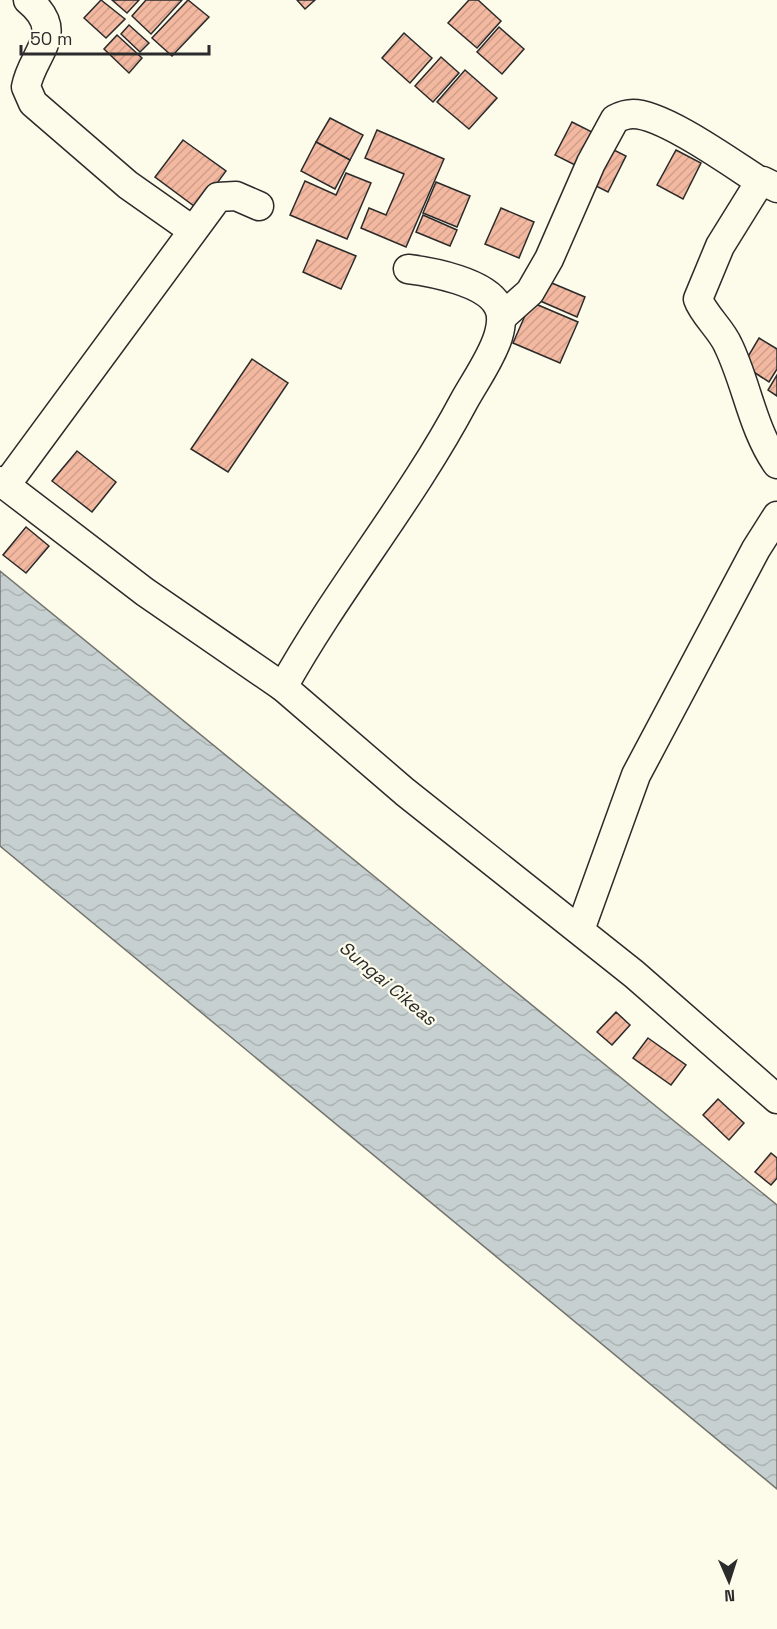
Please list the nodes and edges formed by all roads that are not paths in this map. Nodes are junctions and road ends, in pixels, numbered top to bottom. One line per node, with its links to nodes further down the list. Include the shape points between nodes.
1 (28, 0): 4 (street, via 46,23 40,58 28,80 33,103 128,185)
2 (769, 185): 6 (street, via 655,120 635,114 615,119 544,269 530,292); 7 (street, via 720,246 698,299 729,346 759,432)
3 (259, 206): 4 (street, via 236,196 218,197)
4 (192, 230): 8 (street)
5 (408, 269): 6 (street, via 434,273 488,293)
6 (502, 317): 10 (street, via 498,339 440,447 309,641)
7 (777, 464)
8 (3, 483): 10 (street, via 146,592)
9 (777, 516): 11 (street, via 636,775)
10 (284, 687): 11 (street, via 405,792)
11 (580, 930): 12 (street)
12 (777, 1099)

